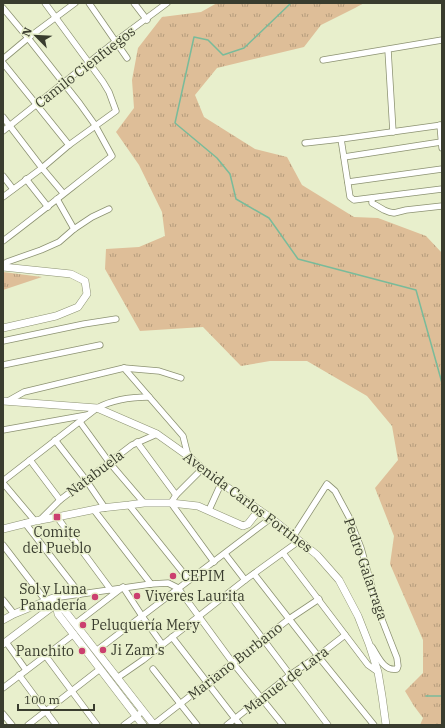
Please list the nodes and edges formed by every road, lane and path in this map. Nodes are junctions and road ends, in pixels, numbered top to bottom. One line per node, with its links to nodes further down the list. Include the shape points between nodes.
1 (45, 3): 7 (street)
2 (75, 3): 7 (street)
3 (89, 3): 11 (street)
4 (134, 3): 8 (street)
5 (167, 3): 8 (street, Camilo Cienfuegos)
6 (3, 8): 9 (street)
7 (55, 17): 9 (street); 17 (street)
8 (147, 20): 11 (street, Camilo Cienfuegos)
9 (28, 38): 14 (street); 18 (street)
10 (442, 40): 12 (street)
11 (116, 41): 13 (street); 17 (street, Camilo Cienfuegos)
12 (388, 50): 15 (street); 25 (street)
13 (127, 58)
14 (3, 59)
15 (323, 60)
16 (3, 63): 19 (street)
17 (89, 63): 18 (street, Camilo Cienfuegos); 21 (street, via 109,92 116,111)
18 (64, 84): 19 (street, Camilo Cienfuegos); 21 (street)
19 (37, 105): 23 (street, Camilo Cienfuegos); 28 (street)
20 (3, 117): 23 (street)
21 (95, 125): 28 (street); 38 (street, via 112,156)
22 (441, 125): 25 (street); 29 (street)
23 (10, 126): 24 (street, Camilo Cienfuegos); 31 (street)
24 (3, 132)
25 (393, 132): 26 (street)
26 (341, 139): 27 (street); 30 (street)
27 (305, 143)
28 (69, 145): 31 (street)
29 (442, 145): 30 (street)
30 (344, 157): 35 (street)
31 (42, 168): 34 (street); 38 (street)
32 (442, 169): 35 (street)
33 (3, 176): 36 (street)
34 (26, 179): 36 (street); 43 (street)
35 (348, 182): 40 (street, via 352,199)
36 (13, 189): 39 (street)
37 (442, 189): 40 (street)
38 (64, 193): 41 (street)
39 (3, 197)
40 (372, 198): 42 (street, via 372,203 394,213)
41 (57, 199): 43 (street); 45 (street)
42 (442, 206)
43 (48, 207): 46 (street)
44 (108, 209): 45 (street)
45 (74, 229): 47 (street, via 59,242 7,262)
46 (3, 241)
47 (3, 266): 49 (street, via 71,274 85,281 86,294 78,307 56,316)
48 (116, 319): 50 (street)
49 (3, 328)
50 (3, 341)
51 (100, 345): 52 (street)
52 (3, 365)
53 (124, 368): 54 (street, via 160,371); 55 (street); 56 (street, via 24,392)
54 (181, 378)
55 (149, 398): 57 (street, via 124,399); 64 (street, via 183,436)
56 (5, 401): 57 (street, Avenida Carlos Fortines)
57 (97, 408): 58 (street); 61 (street, Avenida Carlos Fortines)
58 (88, 415): 59 (street); 60 (street)
59 (80, 422): 62 (street); 66 (street)
60 (3, 430)
61 (157, 434): 63 (street, Natabuela); 64 (street, Avenida Carlos Fortines)
62 (55, 440): 65 (street); 68 (street)
63 (137, 442): 66 (street, Natabuela); 71 (street)
64 (188, 456): 79 (street, Avenida Carlos Fortines)
65 (30, 460): 69 (street); 72 (street)
66 (109, 462): 68 (street, Natabuela); 73 (street)
67 (198, 474): 71 (street)
68 (86, 480): 72 (street, Natabuela); 76 (street)
69 (3, 482): 82 (street)
70 (219, 488): 78 (street)
71 (176, 495): 74 (street)
72 (60, 500): 82 (street, Natabuela)
73 (144, 503): 74 (street); 75 (street)
74 (171, 503): 78 (street); 89 (street)
75 (129, 506): 76 (street); 91 (street)
76 (105, 508): 77 (street)
77 (94, 510): 80 (street); 93 (street)
78 (209, 510): 79 (street, via 243,526 248,524)
79 (259, 510): 81 (street, Avenida Carlos Fortines)
80 (58, 517): 82 (street); 96 (street)
81 (272, 518): 85 (street, Avenida Carlos Fortines); 88 (street)
82 (37, 521): 83 (street)
83 (25, 523): 84 (street); 97 (street)
84 (3, 529)
85 (296, 539): 87 (street); 114 (street, Avenida Carlos Fortines, via 317,555 339,580); 114 (street, Pedro Galarraga, via 327,484 335,491 351,523 365,560 379,612 397,658 397,669 391,669 383,664)
86 (3, 545): 101 (street)
87 (283, 553): 90 (street); 99 (street)
88 (225, 554): 89 (street); 92 (street)
89 (214, 562): 91 (street)
90 (254, 574): 92 (street); 105 (street)
91 (189, 580): 95 (street)
92 (245, 580): 98 (street)
93 (151, 584): 94 (street); 95 (street, via 168,583)
94 (123, 587): 96 (street); 103 (street); 107 (street)
95 (178, 588): 103 (street); 104 (street)
96 (111, 590): 97 (street)
97 (80, 594): 101 (street)
98 (229, 594): 104 (street); 111 (street)
99 (319, 599): 105 (street, Mariano Burbano); 109 (street)
100 (3, 600): 102 (street)
101 (52, 601): 102 (street); 107 (street, via 65,611); 108 (street, via 58,614); 112 (street)
102 (14, 614): 106 (street)
103 (142, 616): 113 (street); 115 (street)
104 (199, 616): 110 (street); 118 (street)
105 (289, 619): 111 (street, Mariano Burbano); 117 (street)
106 (3, 620)
107 (75, 624): 115 (street)
108 (74, 634): 116 (street); 120 (street)
109 (345, 635): 117 (street, Manuel de Lara); 122 (street, via 368,665)
110 (172, 637): 113 (street); 126 (street)
111 (263, 639): 118 (street, Mariano Burbano); 123 (street)
112 (4, 643): 121 (street)
113 (162, 644): 125 (street)
114 (369, 644): 122 (street, Avenida Carlos Fortines)
115 (96, 651): 125 (street)
116 (45, 655): 121 (street); 128 (street)
117 (318, 656): 123 (street, Manuel de Lara); 148 (street)
118 (233, 663): 126 (street, Mariano Burbano); 129 (street)
119 (153, 668): 130 (street)
120 (100, 669): 128 (street); 134 (street)
121 (26, 670): 124 (street)
122 (378, 672): 149 (street, Avenida Carlos Fortines)
123 (290, 675): 129 (street, Manuel de Lara); 147 (street)
124 (19, 676): 127 (street); 132 (street)
125 (117, 678): 131 (street)
126 (207, 683): 130 (street, Mariano Burbano); 135 (street)
127 (3, 688)
128 (72, 691): 132 (street); 139 (street)
129 (261, 698): 135 (street, Manuel de Lara); 146 (street)
130 (180, 704): 142 (street, Mariano Burbano); 143 (street)
131 (143, 711): 134 (street); 142 (street)
132 (46, 712): 137 (street); 138 (street)
133 (3, 714): 136 (street)
134 (136, 716): 140 (street); 141 (street)
135 (235, 719): 144 (street, Manuel de Lara); 145 (street)
136 (12, 725)
137 (28, 725)
138 (56, 725)
139 (97, 725)
140 (124, 725)
141 (143, 725)
142 (154, 725)
143 (197, 725)
144 (227, 725)
145 (240, 725)
146 (283, 725)
147 (328, 725)
148 (374, 725)
149 (386, 725)

